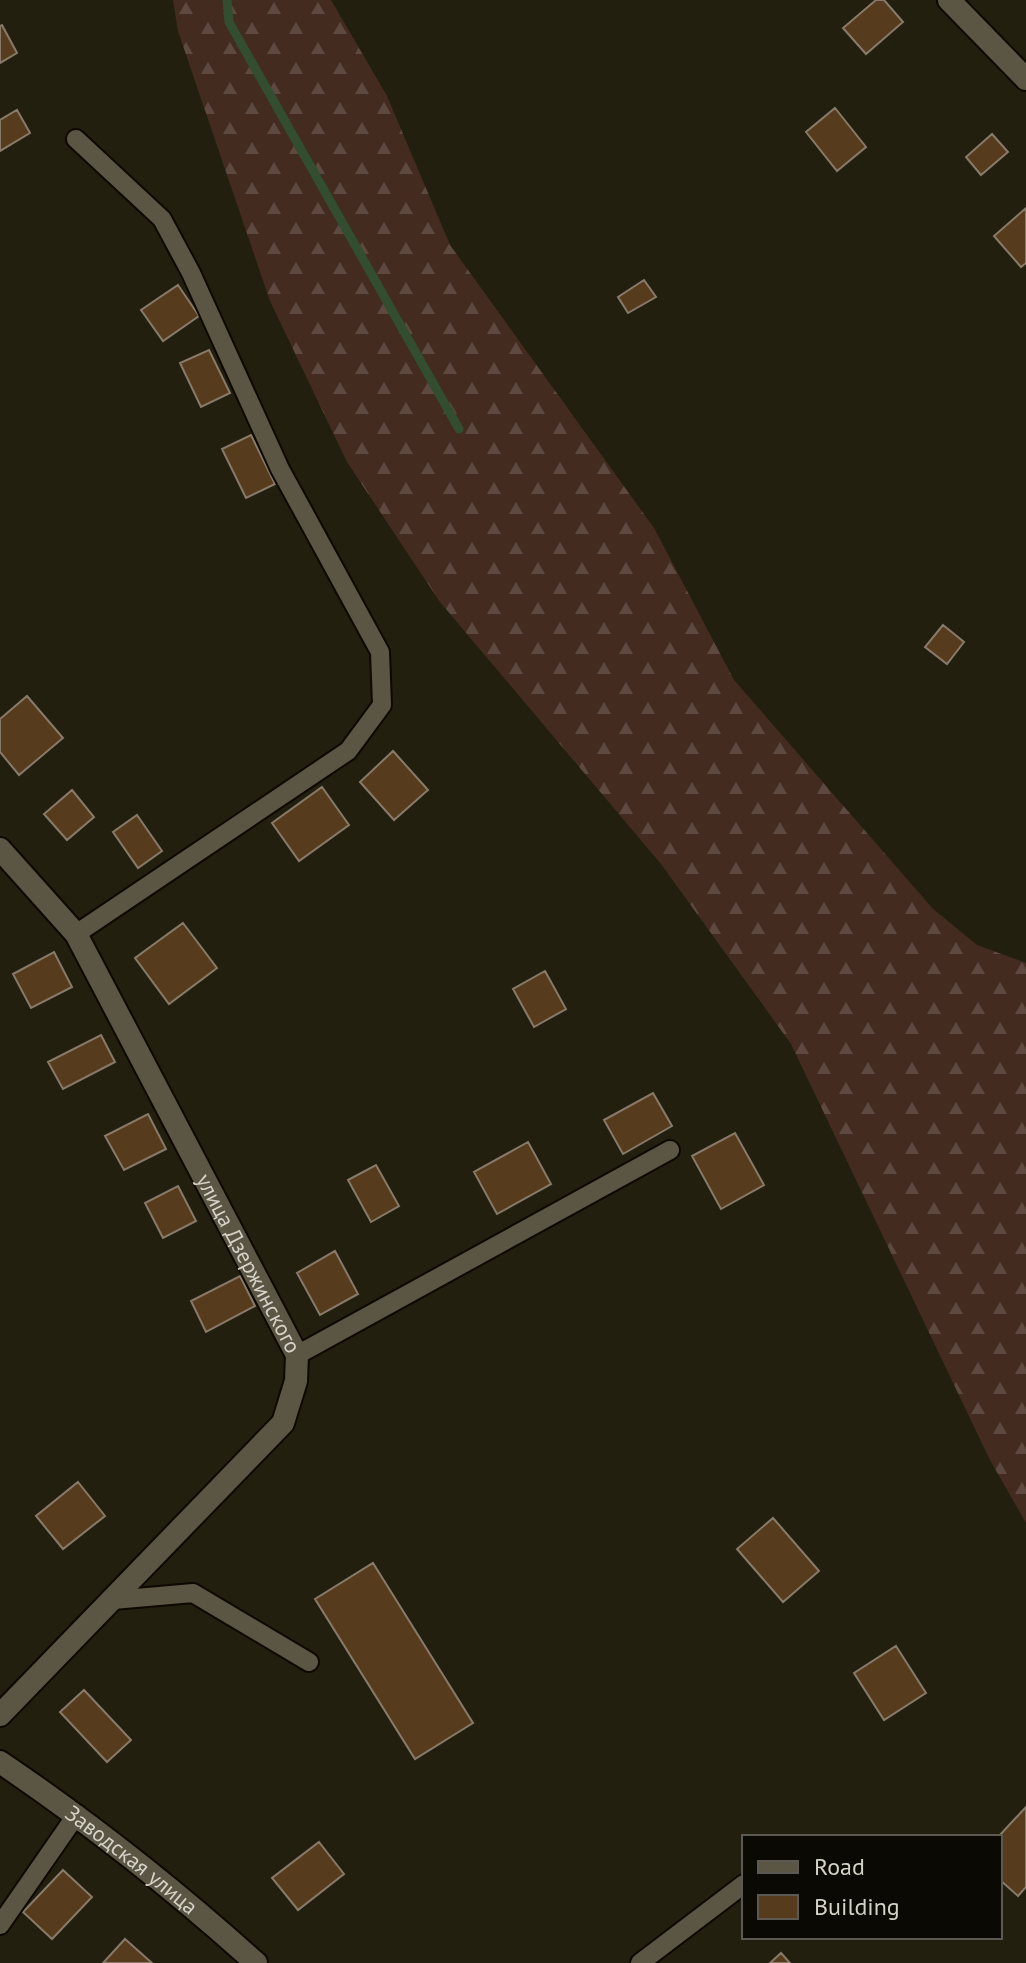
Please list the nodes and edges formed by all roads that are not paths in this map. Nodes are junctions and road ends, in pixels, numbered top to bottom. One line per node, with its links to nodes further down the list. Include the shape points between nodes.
1 (949, 0): 2 (street)
2 (1026, 79)
3 (76, 139): 5 (lane, via 162,219 280,469 380,652 382,705 348,751)
4 (0, 849): 5 (street, улица Дзержинского)
5 (76, 934): 7 (street, улица Дзержинского)
6 (670, 1150): 7 (lane)
7 (297, 1355): 8 (street, улица Дзержинского, via 296,1381 283,1423)
8 (113, 1600): 9 (lane, via 193,1593); 10 (street, улица Дзержинского)
9 (309, 1662)
10 (0, 1715)
11 (0, 1762): 12 (street, Заводская улица)
12 (77, 1814): 14 (lane); 15 (street, Заводская улица)
13 (742, 1886): 16 (lane)
14 (0, 1925)
15 (256, 1963)
16 (640, 1963)

